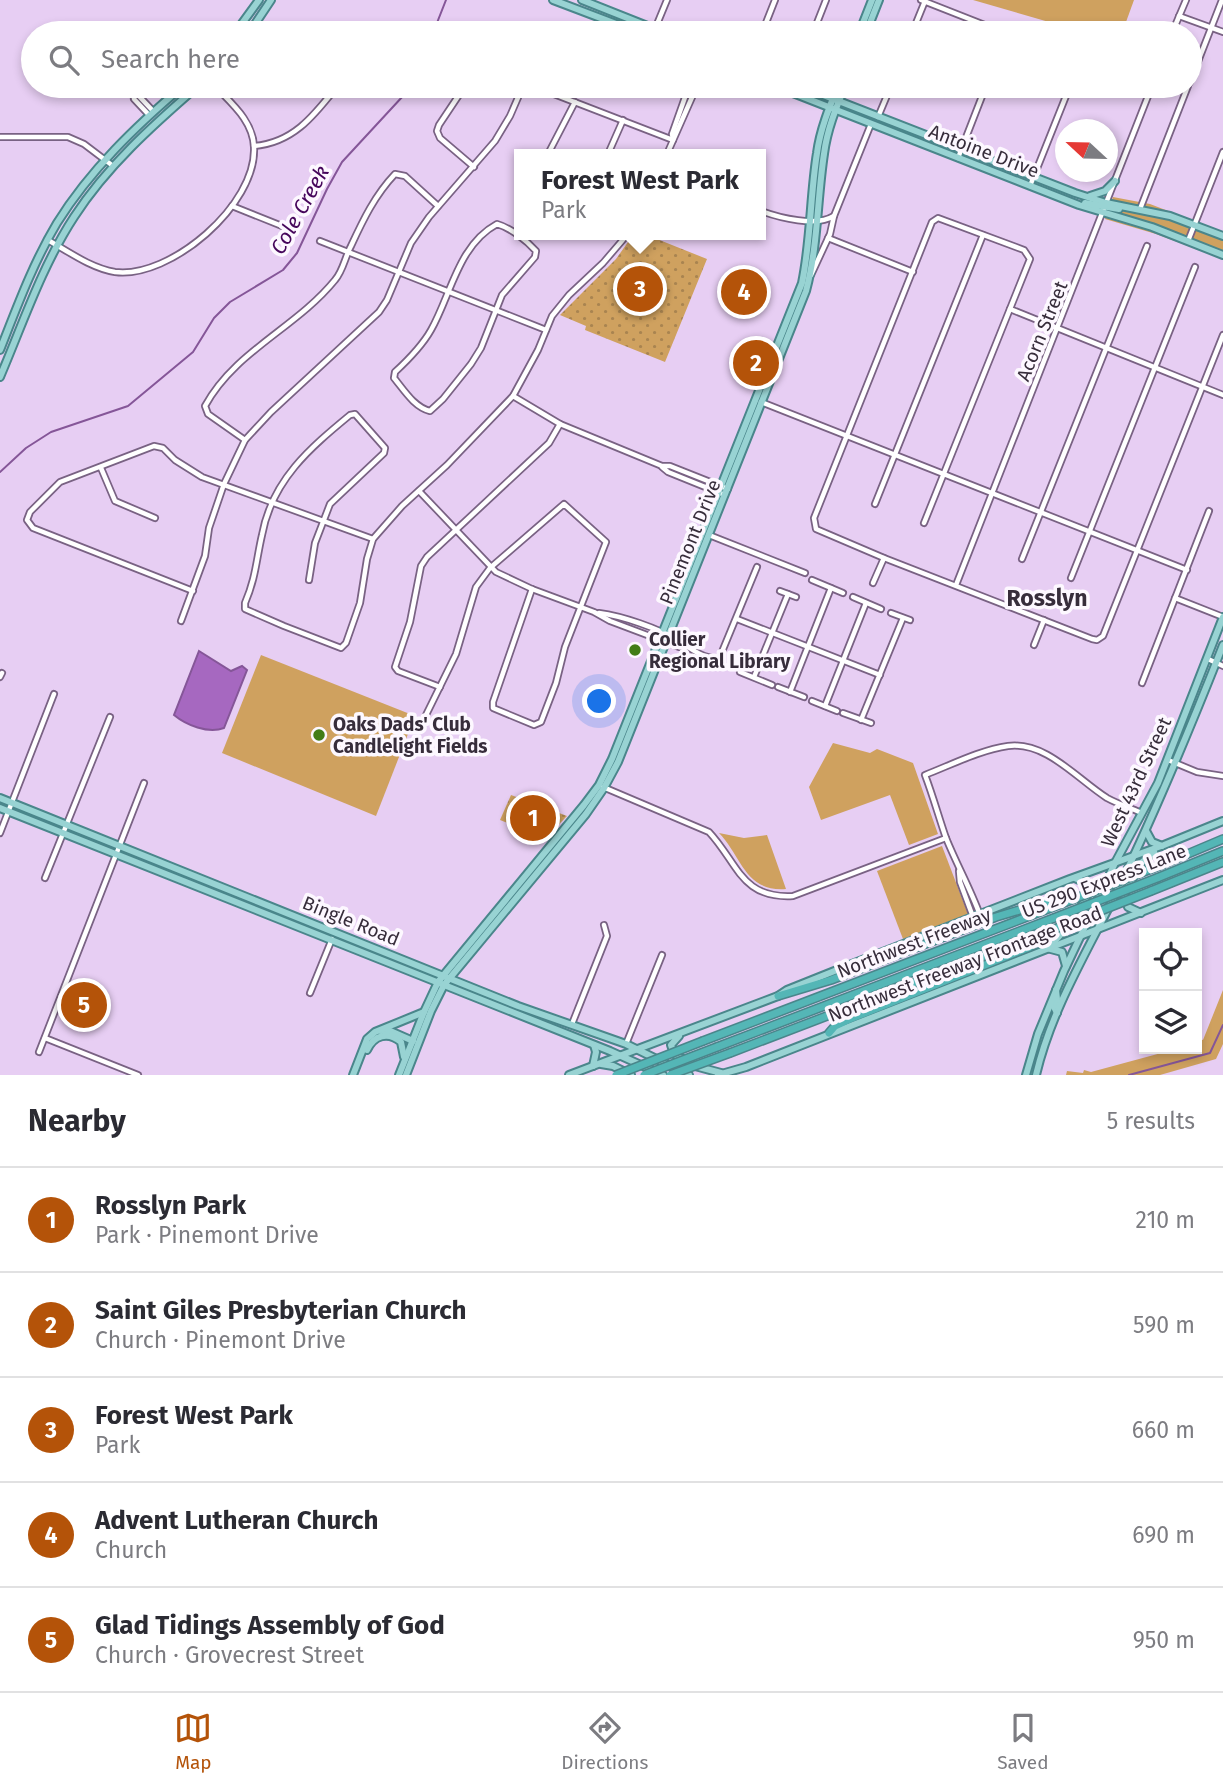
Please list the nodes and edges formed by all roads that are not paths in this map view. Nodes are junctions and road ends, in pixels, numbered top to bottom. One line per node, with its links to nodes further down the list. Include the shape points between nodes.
1 (259, 0): 15 (main road)
2 (271, 0): 16 (main road)
3 (553, 0): 13 (main road)
4 (667, 0): 19 (street)
5 (775, 0): 20 (street)
6 (826, 0): 21 (street)
7 (872, 0): 22 (main road)
8 (879, 0): 23 (main road)
9 (924, 0): 24 (street); 25 (street)
10 (1186, 0): 14 (street)
11 (1222, 0): 29 (street)
12 (585, 1): 13 (main road); 18 (main road)
13 (585, 12): 17 (main road)
14 (1179, 16): 26 (street); 27 (street)
15 (245, 21)
16 (257, 21)
17 (609, 21)
18 (631, 21)
19 (658, 21)
20 (767, 21)
21 (818, 21)
22 (864, 21)
23 (871, 21)
24 (916, 21)
25 (975, 21)
26 (1177, 21)
27 (1194, 21)
28 (1202, 24): 29 (street)
29 (1211, 27): 30 (street); 31 (street)
30 (1223, 32)
31 (1202, 50)
32 (137, 98): 53 (street)
33 (169, 98): 53 (main road)
34 (184, 98): 56 (main road)
35 (227, 98): 62 (street, via 240,111)
36 (327, 98): 62 (street, via 289,136)
37 (457, 98): 71 (street, via 437,131)
38 (518, 98): 71 (street, via 495,141)
39 (564, 98): 51 (street)
40 (685, 98): 61 (street)
41 (692, 98): 61 (street)
42 (814, 98): 52 (main road, Antoine Drive)
43 (823, 98): 52 (main road, Antoine Drive)
44 (835, 98): 52 (main road, Pinemont Drive)
45 (838, 98): 52 (main road, Pinemont Drive)
46 (886, 98): 54 (street)
47 (981, 98): 63 (street)
48 (1065, 98): 73 (street)
49 (1147, 98): 72 (street, Acorn Street)
50 (1184, 98): 81 (street)
51 (575, 102): 55 (street); 64 (street)
52 (834, 104): 54 (main road, Antoine Drive); 57 (main road, Antoine Drive); 84 (main road, Pinemont Drive, via 820,136)
53 (151, 113): 56 (main road); 69 (main road)
54 (878, 117): 58 (main road, Antoine Drive)
55 (623, 120): 61 (street); 65 (street)
56 (158, 121): 70 (main road)
57 (871, 124): 59 (main road, Antoine Drive); 83 (street)
58 (906, 128): 59 (main road); 63 (main road, Antoine Drive)
59 (902, 136): 68 (main road, Antoine Drive)
60 (0, 137): 69 (street, via 68,137)
61 (673, 141): 66 (street)
62 (254, 146): 78 (street, via 246,182)
63 (962, 148): 68 (street); 73 (main road, Antoine Drive)
64 (551, 149)
65 (610, 149)
66 (669, 149)
67 (1223, 152): 85 (street)
68 (958, 158): 76 (main road, Antoine Drive)
69 (106, 159): 70 (street); 91 (main road)
70 (113, 166): 96 (main road)
71 (474, 167): 79 (street)
72 (1118, 173)
73 (1034, 177): 76 (street); 77 (main road, Antoine Drive)
74 (1114, 182): 77 (main road)
75 (1115, 182): 80 (street, Acorn Street)
76 (1030, 186): 80 (main road, Antoine Drive)
77 (1088, 197): 80 (main road, Antoine Drive)
78 (232, 206): 86 (street); 96 (street, via 216,228 192,247 142,271 97,267)
79 (438, 206): 98 (street, via 405,176 395,174 366,214); 101 (street, via 411,243)
80 (1104, 208): 81 (main road); 95 (main road, Antoine Drive); 110 (street, Acorn Street)
81 (1140, 209): 85 (main road)
82 (766, 213): 84 (street)
83 (834, 216): 84 (street); 90 (street)
84 (814, 221): 103 (main road, Pinemont Drive); 104 (main road, Pinemont Drive)
85 (1194, 225): 89 (main road); 95 (street)
86 (292, 230)
87 (514, 233): 105 (street, via 498,224 489,228 460,265)
88 (983, 235): 102 (street, via 938,218 932,222); 108 (street, via 1024,250 1030,259); 125 (street)
89 (1223, 236)
90 (828, 238): 102 (street); 103 (street)
91 (48, 240): 96 (street); 106 (main road)
92 (523, 240): 109 (street, via 536,251 535,257 507,287)
93 (623, 240): 111 (street, via 569,295)
94 (320, 241): 98 (street)
95 (1188, 241): 99 (main road, Antoine Drive)
96 (57, 246): 107 (main road)
97 (1147, 246): 115 (street)
98 (348, 252): 101 (street); 124 (street, via 332,284 282,330 249,352 205,406 208,414)
99 (1223, 255)
100 (1195, 267): 116 (street)
101 (399, 272): 105 (street); 124 (street, via 387,300 368,325)
102 (913, 272): 123 (street)
103 (810, 276): 104 (main road, Pinemont Drive)
104 (805, 283): 121 (main road, Pinemont Drive)
105 (448, 290): 109 (street); 109 (street, via 431,330 395,372 394,378 424,410 430,411 443,399 471,364)
106 (22, 294): 107 (main road); 113 (main road)
107 (33, 298): 114 (main road)
108 (1010, 309): 110 (street); 129 (street)
109 (496, 310): 111 (street)
110 (1058, 329): 115 (street); 134 (street, Acorn Street)
111 (546, 330): 120 (street)
112 (1223, 335): 118 (street)
113 (1, 346): 114 (street)
114 (12, 348): 117 (main road)
115 (1106, 349): 116 (street); 138 (street)
116 (1154, 369): 118 (street); 143 (street)
117 (0, 377)
118 (1202, 387): 119 (street); 146 (street)
119 (1223, 395)
120 (513, 396): 122 (street); 132 (street)
121 (759, 401): 123 (street); 133 (main road, Pinemont Drive)
122 (560, 424): 126 (street); 142 (street, via 548,443)
123 (847, 436): 125 (street); 147 (street, via 814,523 816,528)
124 (245, 440): 131 (street)
125 (895, 455): 129 (street); 136 (street)
126 (662, 466): 128 (street); 130 (street)
127 (101, 468): 131 (street, via 154,446 163,448 189,471); 139 (street, via 115,501); 161 (street, via 60,482 27,520 33,528)
128 (687, 473): 130 (street); 133 (street)
129 (944, 474): 134 (street); 141 (street)
130 (685, 479): 133 (street)
131 (224, 484): 135 (street); 161 (street)
132 (419, 491): 142 (street); 145 (street)
133 (723, 491): 144 (main road, Pinemont Drive); 149 (main road, Pinemont Drive)
134 (992, 493): 138 (street); 158 (street, Acorn Street)
135 (273, 503): 140 (street); 140 (street, via 295,465 355,414 385,448 384,453 339,493); 145 (street, via 245,609 335,647 341,648 351,631)
136 (875, 504)
137 (1209, 511): 152 (street)
138 (1041, 512): 143 (street); 148 (street)
139 (155, 518)
140 (323, 521): 145 (street); 155 (street)
141 (924, 523)
142 (455, 530): 151 (street); 191 (street, via 421,566 411,622 395,662 398,671)
143 (1089, 532): 146 (street); 154 (street)
144 (709, 535): 149 (main road, Pinemont Drive); 153 (street)
145 (373, 539)
146 (1138, 551): 152 (street); 177 (street, via 1106,631 1097,639)
147 (884, 558): 157 (street); 158 (street)
148 (1022, 559)
149 (693, 566): 179 (main road, Pinemont Drive)
150 (757, 567): 174 (street)
151 (490, 568): 160 (street); 169 (street, via 561,505 568,506 606,542); 191 (street, via 476,587 456,654)
152 (1187, 570): 167 (street)
153 (805, 573)
154 (1071, 578)
155 (309, 580)
156 (812, 580): 159 (street)
157 (873, 583)
158 (956, 585): 177 (street)
159 (831, 588): 163 (street); 182 (street)
160 (532, 589): 169 (street); 169 (street, via 493,708 534,725 541,722)
161 (193, 591): 176 (street)
162 (780, 591): 164 (street)
163 (843, 593)
164 (788, 594): 165 (street); 178 (street)
165 (796, 597)
166 (853, 597): 168 (street)
167 (1175, 598): 172 (street); 189 (street)
168 (866, 603): 170 (street); 184 (street)
169 (580, 606): 179 (street)
170 (880, 609)
171 (891, 613): 173 (street)
172 (1223, 617): 183 (main road, West 43rd Street)
173 (903, 618): 175 (street); 187 (street)
174 (737, 619): 178 (street); 179 (street, via 719,659)
175 (910, 620)
176 (181, 621)
177 (1044, 621): 180 (street)
178 (772, 633): 182 (street); 188 (street)
179 (665, 638): 206 (main road, Pinemont Drive)
180 (1034, 645)
181 (1223, 645): 185 (main road, West 43rd Street)
182 (808, 647): 184 (street); 193 (street)
183 (1208, 659): 185 (street); 202 (main road, West 43rd Street)
184 (843, 661): 187 (street); 197 (street)
185 (1219, 664): 203 (main road, West 43rd Street)
186 (740, 672): 188 (street)
187 (880, 675): 200 (street)
188 (754, 677): 190 (street)
189 (1142, 684)
190 (772, 685)
191 (440, 687): 199 (street)
192 (778, 687): 193 (street)
193 (790, 692): 195 (street)
194 (54, 694): 208 (street)
195 (804, 697)
196 (812, 701): 197 (street)
197 (825, 706): 200 (street)
198 (110, 717): 214 (street)
199 (425, 717)
200 (861, 720): 201 (street)
201 (871, 723)
202 (1168, 760): 203 (street); 212 (main road, West 43rd Street)
203 (1176, 764): 204 (street); 209 (main road, West 43rd Street)
204 (1223, 776)
205 (144, 783): 221 (street)
206 (602, 787): 218 (street, via 709,832 747,883 761,893 778,896 823,885); 247 (main road, Pinemont Drive)
207 (0, 798): 208 (main road, Bingle Road)
208 (12, 803): 211 (street); 214 (main road, Bingle Road)
209 (1159, 803): 212 (main road, via 1151,813); 215 (main road, West 43rd Street)
210 (0, 808): 211 (main road, Bingle Road)
211 (8, 811): 216 (street); 217 (main road, Bingle Road)
212 (1142, 813): 218 (street, via 1105,796 1051,758 1017,746 989,751 925,775); 226 (main road, West 43rd Street)
213 (1223, 821): 220 (main road, Northwest Freeway Frontage Road)
214 (66, 824): 217 (street); 221 (main road, Bingle Road)
215 (1146, 831): 220 (main road, via 1152,842); 224 (main road, West 43rd Street)
216 (0, 833)
217 (63, 833): 223 (main road, Bingle Road); 227 (street)
218 (946, 838): 234 (street, via 967,880)
219 (1223, 839): 232 (highway, Northwest Freeway, bridge)
220 (1164, 845): 224 (main road, Northwest Freeway Frontage Road); 233 (main road, via 1145,858 1124,895 1128,907)
221 (120, 846): 223 (street); 230 (main road, Bingle Road)
222 (1223, 851): 280 (highway, US 290 Express Lane, bridge)
223 (117, 855): 231 (main road, Bingle Road); 260 (street)
224 (1134, 856): 226 (main road, Northwest Freeway Frontage Road); 236 (main road, West 43rd Street)
225 (1223, 862): 238 (highway, Northwest Freeway, bridge)
226 (1115, 863): 228 (main road, Northwest Freeway Frontage Road); 239 (main road, West 43rd Street)
227 (46, 878)
228 (1074, 878): 234 (main road, Northwest Freeway Frontage Road); 241 (main road, via 1087,884 1089,892 1074,920)
229 (1223, 880): 233 (main road, Northwest Freeway Frontage Road)
230 (229, 890): 231 (main road); 237 (main road, Bingle Road)
231 (225, 898): 240 (main road, Bingle Road)
232 (1061, 904): 251 (highway, via 1043,903 996,917); 278 (highway, Northwest Freeway, bridge)
233 (1141, 913): 236 (main road, Northwest Freeway Frontage Road)
234 (976, 916): 251 (main road, Northwest Freeway Frontage Road)
235 (604, 925): 256 (street, via 607,936)
236 (1099, 929): 239 (main road, Northwest Freeway Frontage Road); 246 (main road, West 43rd Street)
237 (335, 932): 240 (street); 242 (main road, Bingle Road)
238 (1043, 933): 259 (highway, via 1030,947 850,1019); 282 (highway, Northwest Freeway, bridge)
239 (1082, 935): 241 (main road, Northwest Freeway Frontage Road); 245 (main road, West 43rd Street)
240 (331, 941): 244 (main road, Bingle Road); 250 (street)
241 (1048, 947): 245 (main road, via 1062,952); 259 (main road, Northwest Freeway Frontage Road)
242 (382, 950): 244 (main road); 247 (main road, Bingle Road)
243 (662, 956): 262 (street)
244 (378, 959): 248 (main road, Bingle Road)
245 (1065, 968): 246 (main road); 249 (main road, West 43rd Street)
246 (1074, 975): 254 (main road, West 43rd Street)
247 (446, 976): 248 (main road, Pinemont Drive); 252 (main road, Bingle Road)
248 (441, 984): 253 (main road, Pinemont Drive); 255 (main road, Bingle Road); 261 (main road, Pinemont Drive)
249 (1056, 988): 254 (main road); 266 (main road, West 43rd Street)
250 (310, 993)
251 (778, 996): 257 (main road, Northwest Freeway Frontage Road)
252 (518, 1006): 255 (main road); 256 (main road, Bingle Road)
253 (424, 1012): 258 (main road); 261 (main road, Pinemont Drive)
254 (1057, 1013): 268 (main road, West 43rd Street)
255 (516, 1014): 263 (main road, Bingle Road)
256 (572, 1024): 262 (main road, Bingle Road)
257 (686, 1031): 264 (main road, Northwest Freeway Frontage Road); 271 (main road, via 671,1045 674,1054)
258 (375, 1032): 261 (main road, via 388,1030); 273 (main road, via 367,1039)
259 (829, 1034): 271 (main road, Northwest Freeway Frontage Road)
260 (45, 1038): 265 (street); 272 (street)
261 (415, 1042): 269 (main road, Pinemont Drive)
262 (626, 1044): 264 (main road, Bingle Road)
263 (594, 1045): 267 (main road, Bingle Road); 270 (main road)
264 (639, 1049): 267 (main road, Northwest Freeway Frontage Road); 283 (main road, Bingle Road)
265 (39, 1052)
266 (1032, 1052): 268 (main road); 284 (main road, West 43rd Street)
267 (620, 1055): 270 (main road, Northwest Freeway Frontage Road); 281 (main road, Bingle Road)
268 (1040, 1056): 285 (main road, West 43rd Street)
269 (407, 1063): 273 (main road, via 401,1042 383,1035 370,1044); 274 (main road, Pinemont Drive); 275 (main road, Pinemont Drive); 276 (main road)
270 (596, 1065): 277 (main road, Northwest Freeway Frontage Road); 279 (main road, via 613,1066)
271 (724, 1074)
272 (138, 1075)
273 (355, 1075)
274 (399, 1075)
275 (406, 1075)
276 (413, 1075)
277 (569, 1075)
278 (615, 1075)
279 (631, 1075)
280 (644, 1075)
281 (663, 1075)
282 (670, 1075)
283 (689, 1075)
284 (1026, 1075)
285 (1036, 1075)

